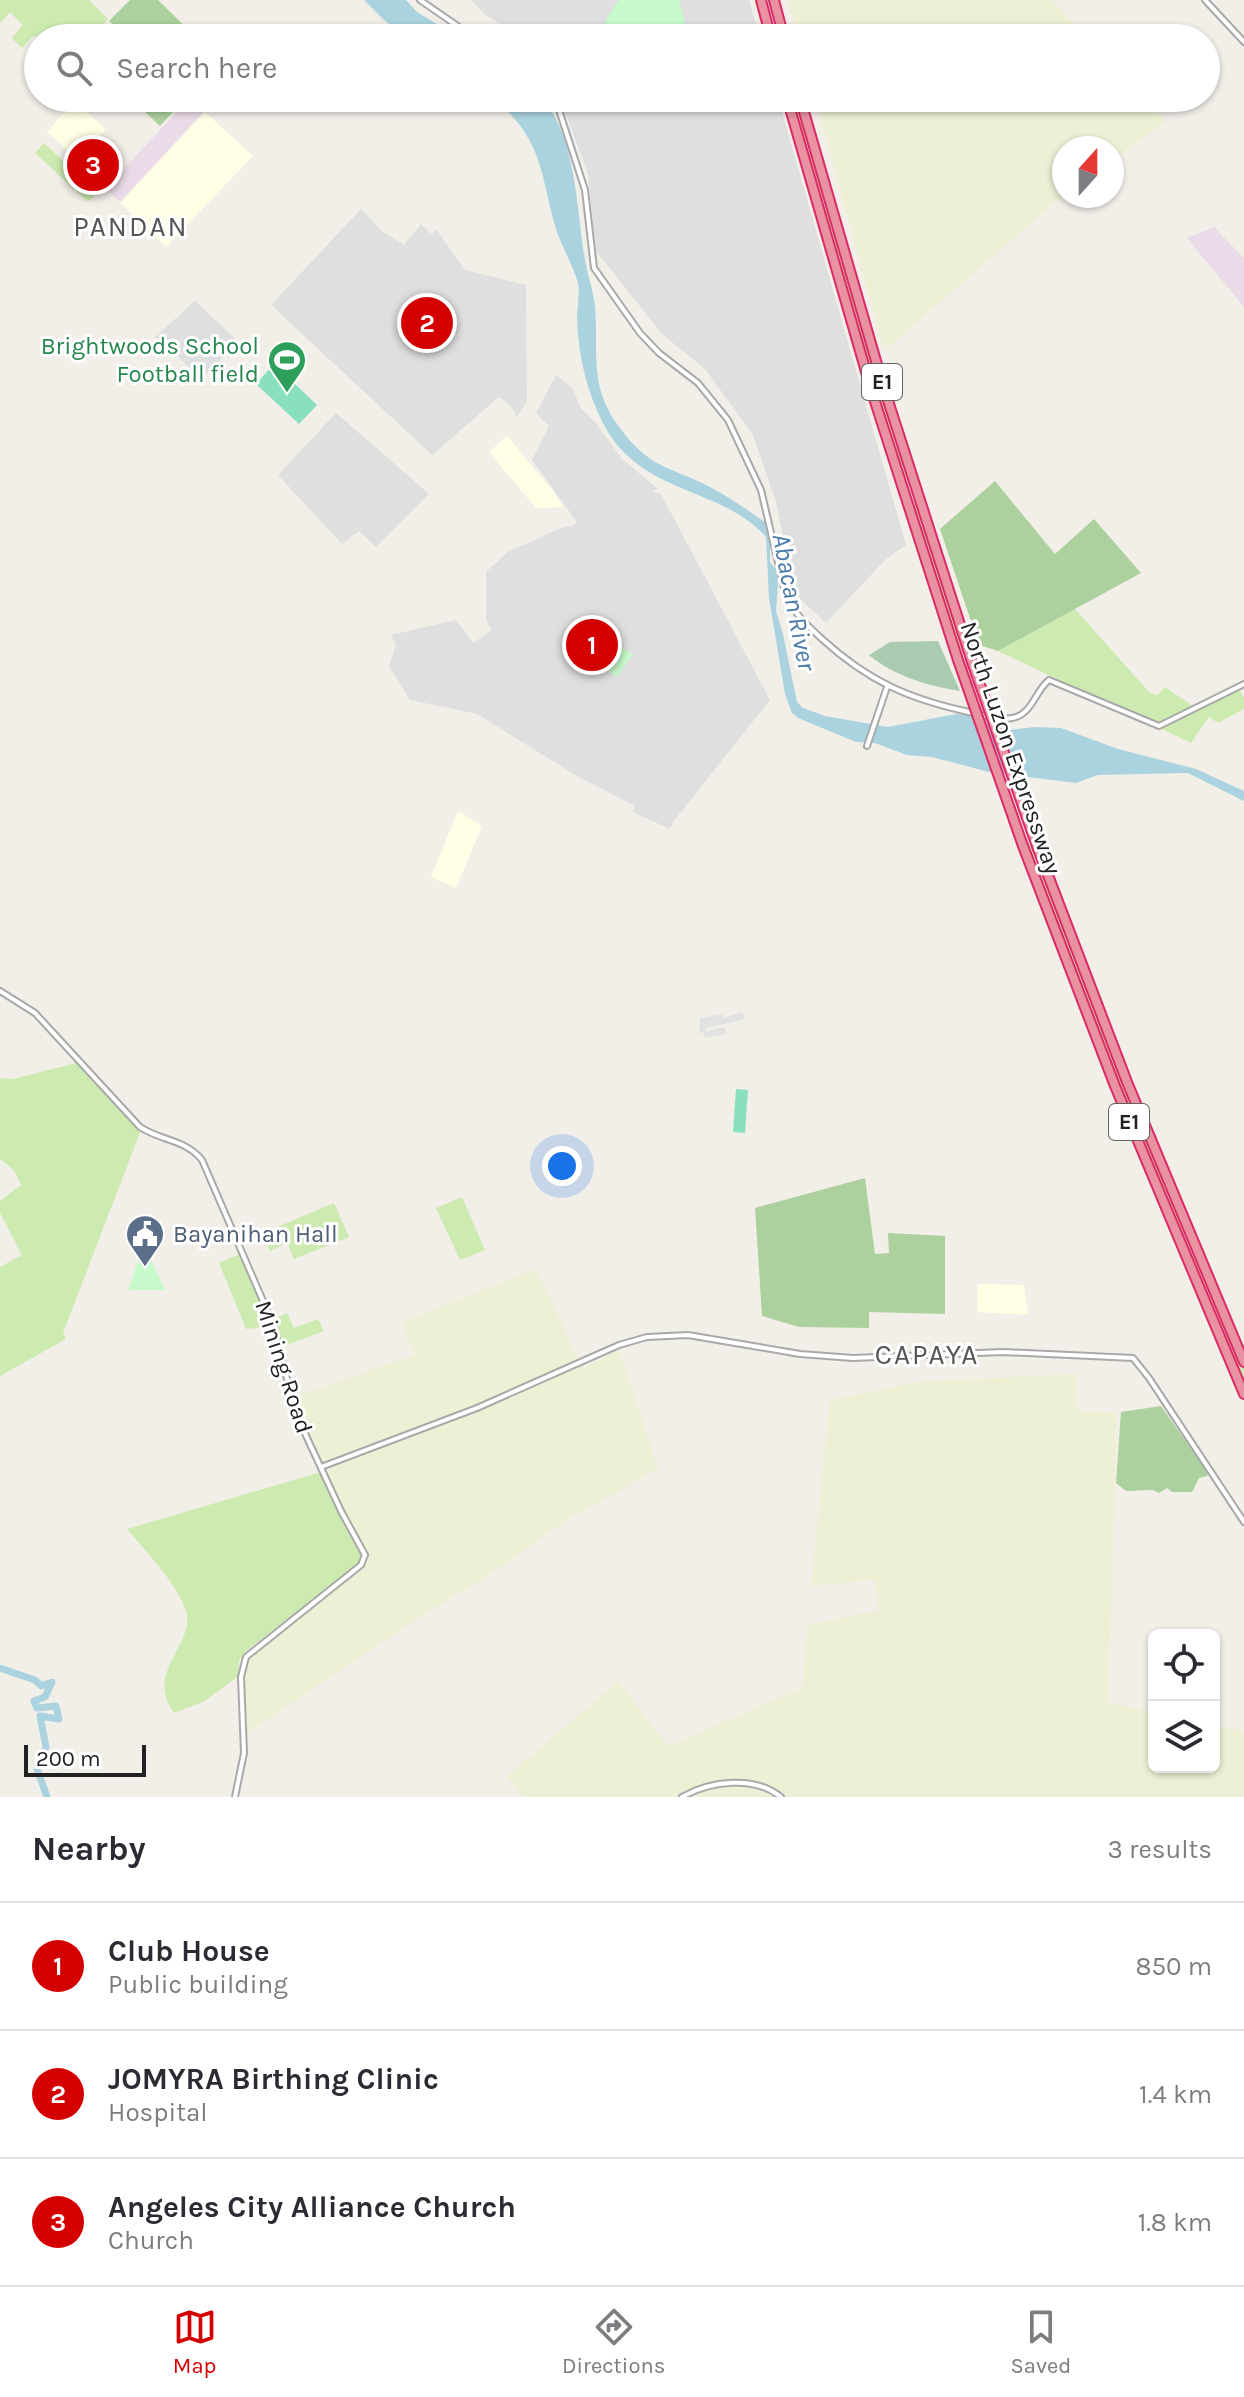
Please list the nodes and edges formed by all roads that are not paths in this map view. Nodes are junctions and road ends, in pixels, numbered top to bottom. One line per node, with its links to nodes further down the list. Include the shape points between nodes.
1 (420, 0): 5 (street)
2 (761, 0): 6 (highway)
3 (774, 0): 7 (highway)
4 (1205, 0): 8 (street)
5 (455, 24)
6 (767, 24)
7 (780, 24)
8 (1244, 42)
9 (560, 112): 13 (street, via 582,179 594,268 640,333 698,383 728,420 761,490 792,608 837,653)
10 (791, 112): 17 (highway, North Luzon Expressway / E1, bridge, via 871,389 1023,846 1115,1086)
11 (804, 112): 16 (highway, North Luzon Expressway / E1, bridge, via 891,411 972,662 1127,1082)
12 (1244, 684): 13 (street, via 1159,726 1052,680 1022,715 1004,719)
13 (886, 689): 14 (street)
14 (868, 745)
15 (0, 991): 18 (street, Mining Road, via 40,1017 140,1127 185,1144 202,1160 273,1324 296,1414)
16 (1244, 1362)
17 (1244, 1394)
18 (321, 1467): 19 (street, via 647,1337 688,1335 853,1358 1076,1354 1133,1358); 20 (street, Mining Road, via 364,1559 246,1657 241,1677 244,1753)
19 (1244, 1522)
20 (235, 1797)
21 (682, 1797): 22 (street, via 716,1784 751,1783)
22 (781, 1797)

